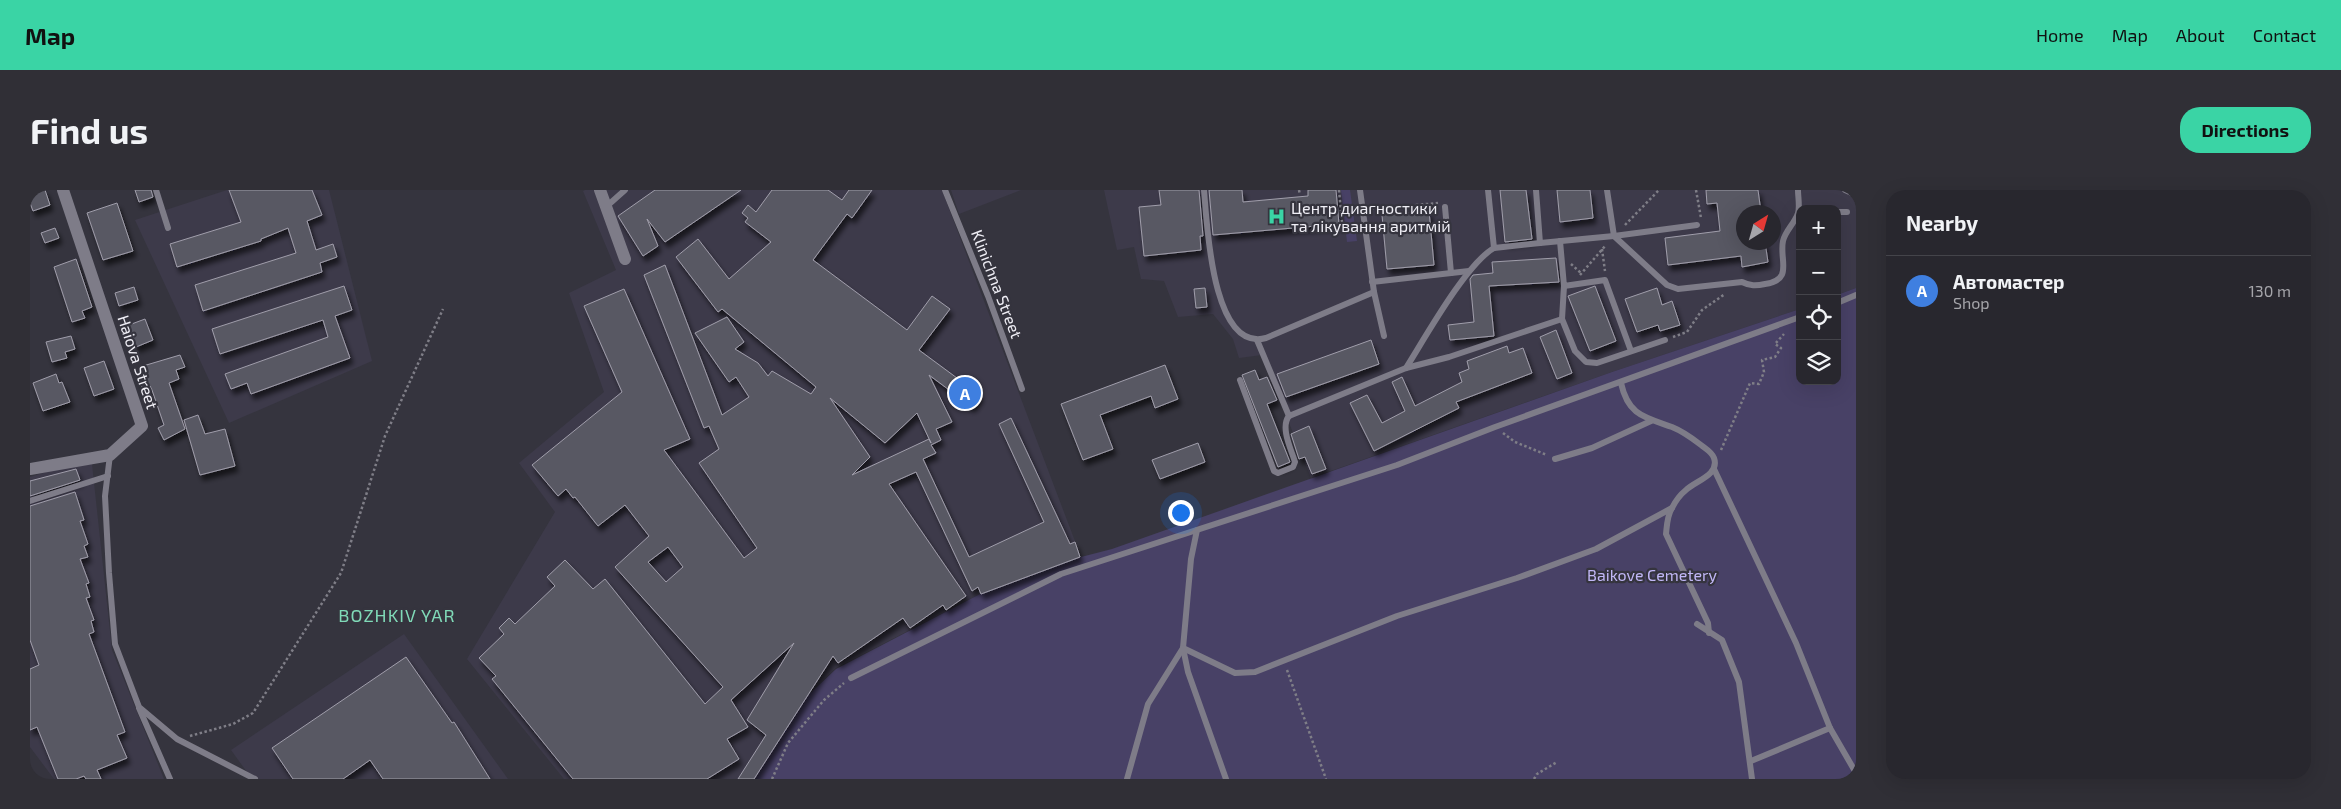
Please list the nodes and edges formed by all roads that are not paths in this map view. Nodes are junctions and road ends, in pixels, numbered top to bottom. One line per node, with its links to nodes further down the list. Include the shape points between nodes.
1 (63, 190): 46 (street, Haiova Street, via 142,426)
2 (156, 190): 21 (lane)
3 (600, 190): 15 (street)
4 (625, 190): 15 (lane)
5 (945, 190): 43 (lane, Klinichna Street)
6 (1204, 190): 37 (lane, via 1210,253 1222,306 1239,332 1248,339)
7 (1360, 190): 29 (lane)
8 (1488, 190): 25 (lane)
9 (1536, 190): 23 (lane)
10 (1608, 190): 22 (lane)
11 (1798, 190): 14 (lane)
12 (1845, 190): 13 (lane)
13 (1856, 195)
14 (1799, 205)
15 (606, 206): 26 (street)
16 (1445, 207): 28 (lane)
17 (1841, 212): 18 (lane)
18 (1847, 212)
19 (1796, 218): 22 (lane, via 1783,240 1783,268 1778,280 1757,286 1742,282 1672,288)
20 (1697, 225): 22 (lane)
21 (168, 228)
22 (1614, 236): 24 (lane)
23 (1540, 242): 24 (lane); 25 (lane)
24 (1560, 242): 30 (lane)
25 (1494, 248): 27 (lane)
26 (625, 259)
27 (1469, 271): 28 (lane); 40 (lane)
28 (1450, 273): 29 (lane)
29 (1372, 282): 31 (lane)
30 (1568, 285): 34 (lane); 39 (lane, via 1606,280)
31 (1374, 292): 36 (lane); 37 (lane)
32 (1856, 295): 33 (lane)
33 (1841, 301)
34 (1562, 319): 39 (lane, via 1575,351 1586,362 1597,364); 40 (lane)
35 (1796, 319): 42 (lane)
36 (1384, 336)
37 (1257, 340): 44 (lane)
38 (1665, 340): 39 (lane)
39 (1630, 351)
40 (1406, 368): 44 (lane)
41 (1240, 380): 44 (lane, via 1274,471 1278,472 1295,462 1286,428)
42 (1621, 383): 45 (lane, via 1632,410); 53 (lane, via 1495,427 1397,466)
43 (1022, 389)
44 (1289, 416)
45 (1651, 421): 47 (lane, via 1592,448); 48 (lane, via 1673,427 1694,439 1710,452 1715,460)
46 (110, 455): 49 (street); 50 (lane)
47 (1555, 459)
48 (1714, 468): 52 (lane, via 1708,476 1685,490); 59 (lane, via 1788,625)
49 (30, 469)
50 (108, 476): 51 (lane); 58 (lane, via 105,496 116,644)
51 (30, 501)
52 (1672, 508): 55 (lane, via 1666,534 1708,623); 56 (lane, via 1596,549 1396,616 1255,672 1235,673)
53 (1197, 530): 56 (lane); 57 (lane, via 1061,574)
54 (1697, 624): 55 (lane)
55 (1709, 632): 60 (lane, via 1722,640 1739,682)
56 (1182, 648): 64 (lane, via 1148,704); 65 (lane)
57 (851, 678)
58 (139, 707): 62 (lane); 63 (lane, via 176,739)
59 (1830, 728): 60 (lane); 61 (lane)
60 (1751, 761): 66 (lane)
61 (1856, 773)
62 (170, 779)
63 (255, 779)
64 (1127, 779)
65 (1226, 779)
66 (1752, 779)

